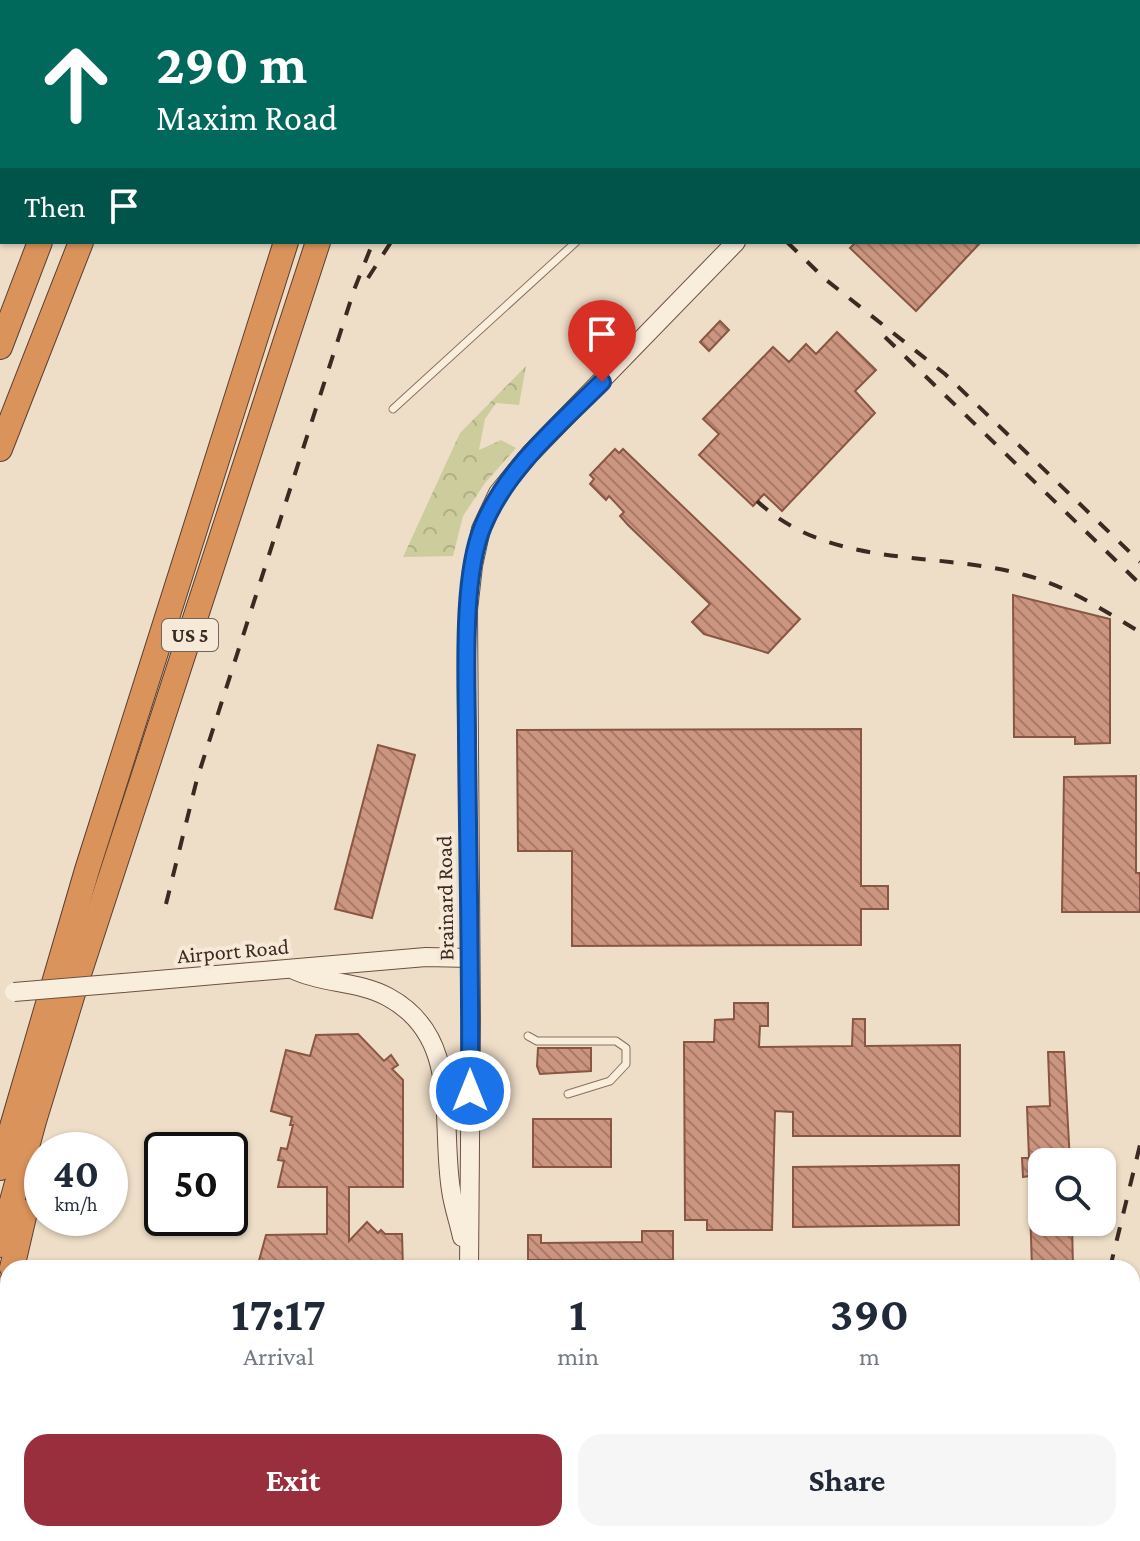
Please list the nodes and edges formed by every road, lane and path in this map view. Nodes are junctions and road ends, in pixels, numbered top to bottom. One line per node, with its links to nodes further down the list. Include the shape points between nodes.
1 (22, 244): 9 (highway)
2 (39, 244): 11 (highway)
3 (67, 244): 10 (highway)
4 (80, 244): 10 (highway)
5 (285, 244): 14 (highway, US 5)
6 (317, 244): 18 (highway, US 5)
7 (574, 244): 12 (lane)
8 (734, 244): 15 (main road, Brainard Road, via 530,454 498,493 481,529 468,610)
9 (0, 304)
10 (56, 307): 13 (highway)
11 (0, 347)
12 (393, 409)
13 (0, 449)
14 (98, 837): 21 (highway, via 75,885 29,1036); 22 (highway, US 5)
15 (470, 958): 16 (main road, Airport Road); 26 (main road, Brainard Road)
16 (294, 970): 17 (main road, Airport Road, bridge); 25 (main road, via 383,994 409,1012 428,1035 443,1074 451,1189)
17 (7, 993)
18 (62, 1028): 23 (highway, US 5); 24 (highway, via 51,1109)
19 (528, 1036): 20 (lane, via 537,1041 616,1041 626,1048 626,1064 610,1081)
20 (568, 1094)
21 (0, 1102)
22 (0, 1168)
23 (0, 1245)
24 (14, 1260)
25 (468, 1260)
26 (469, 1260)

